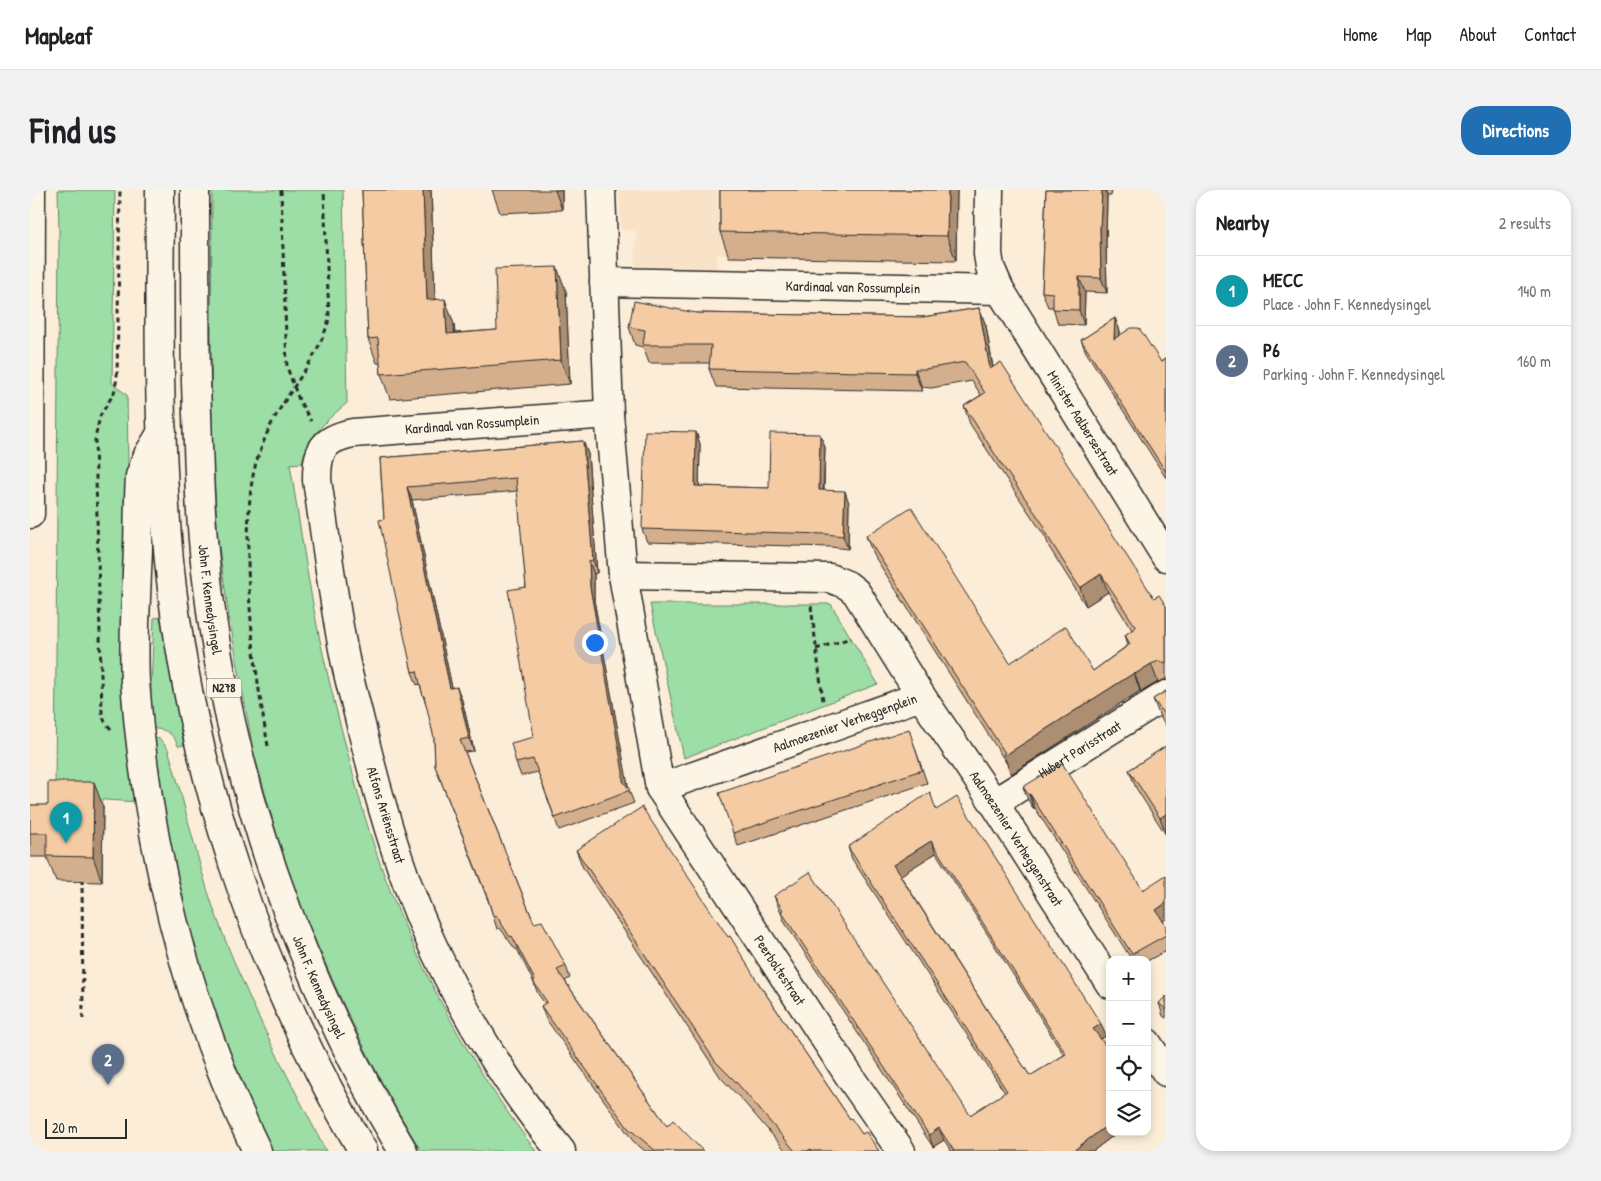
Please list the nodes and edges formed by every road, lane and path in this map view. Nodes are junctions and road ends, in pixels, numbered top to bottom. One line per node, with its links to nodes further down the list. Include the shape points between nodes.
1 (120, 190): 24 (path, via 117,378 114,393 100,416 95,439 102,713)
2 (160, 190): 13 (street, N278)
3 (195, 190): 35 (street, John F. Kennedysingel / N278, via 202,523 209,598 224,689 260,833 299,941 346,1046)
4 (281, 190): 11 (path, via 285,352)
5 (324, 190): 11 (path, via 329,319 321,342)
6 (601, 190): 9 (street)
7 (989, 190): 10 (street, via 988,254)
8 (31, 196): 15 (street)
9 (604, 282): 10 (street, Kardinaal van Rossumplein); 12 (street)
10 (1000, 290): 16 (street, Minister Aalbersestraat)
11 (294, 389): 14 (path); 25 (path, via 273,421 260,452 251,483 248,521 250,613)
12 (610, 414): 14 (street, Kardinaal van Rossumplein, via 353,433 338,436); 17 (street)
13 (162, 432): 33 (street, via 140,476 135,681 144,767 151,816 186,970 224,1078); 34 (street, N278, via 175,610 192,709 229,852 262,946 309,1053)
14 (326, 444): 36 (street, Alfons Ariënsstraat, via 318,459 316,480 345,659 366,748 405,877 427,933 458,995 521,1099)
15 (30, 514)
16 (1166, 557)
17 (623, 575): 18 (street, Aalmoezenier Verheggenplein); 26 (street)
18 (807, 578): 19 (street, Aalmoezenier Verheggenplein, via 830,578 847,585 856,592); 20 (path)
19 (879, 629): 20 (path); 22 (street, Aalmoezenier Verheggenplein)
20 (816, 649): 23 (path)
21 (1166, 694): 27 (street, Hubert Parisstraat)
22 (921, 696): 26 (street, Aalmoezenier Verheggenplein); 27 (street, Aalmoezenier Verheggenstraat)
23 (824, 709)
24 (114, 731)
25 (268, 749)
26 (660, 788): 37 (street, Peerboltestraat)
27 (994, 803): 29 (street, Aalmoezenier Verheggenstraat)
28 (82, 874): 30 (path)
29 (1106, 978)
30 (83, 1019)
31 (1150, 1046): 32 (street)
32 (1166, 1072)
33 (257, 1151)
34 (363, 1151)
35 (404, 1151)
36 (561, 1151)
37 (901, 1151)

